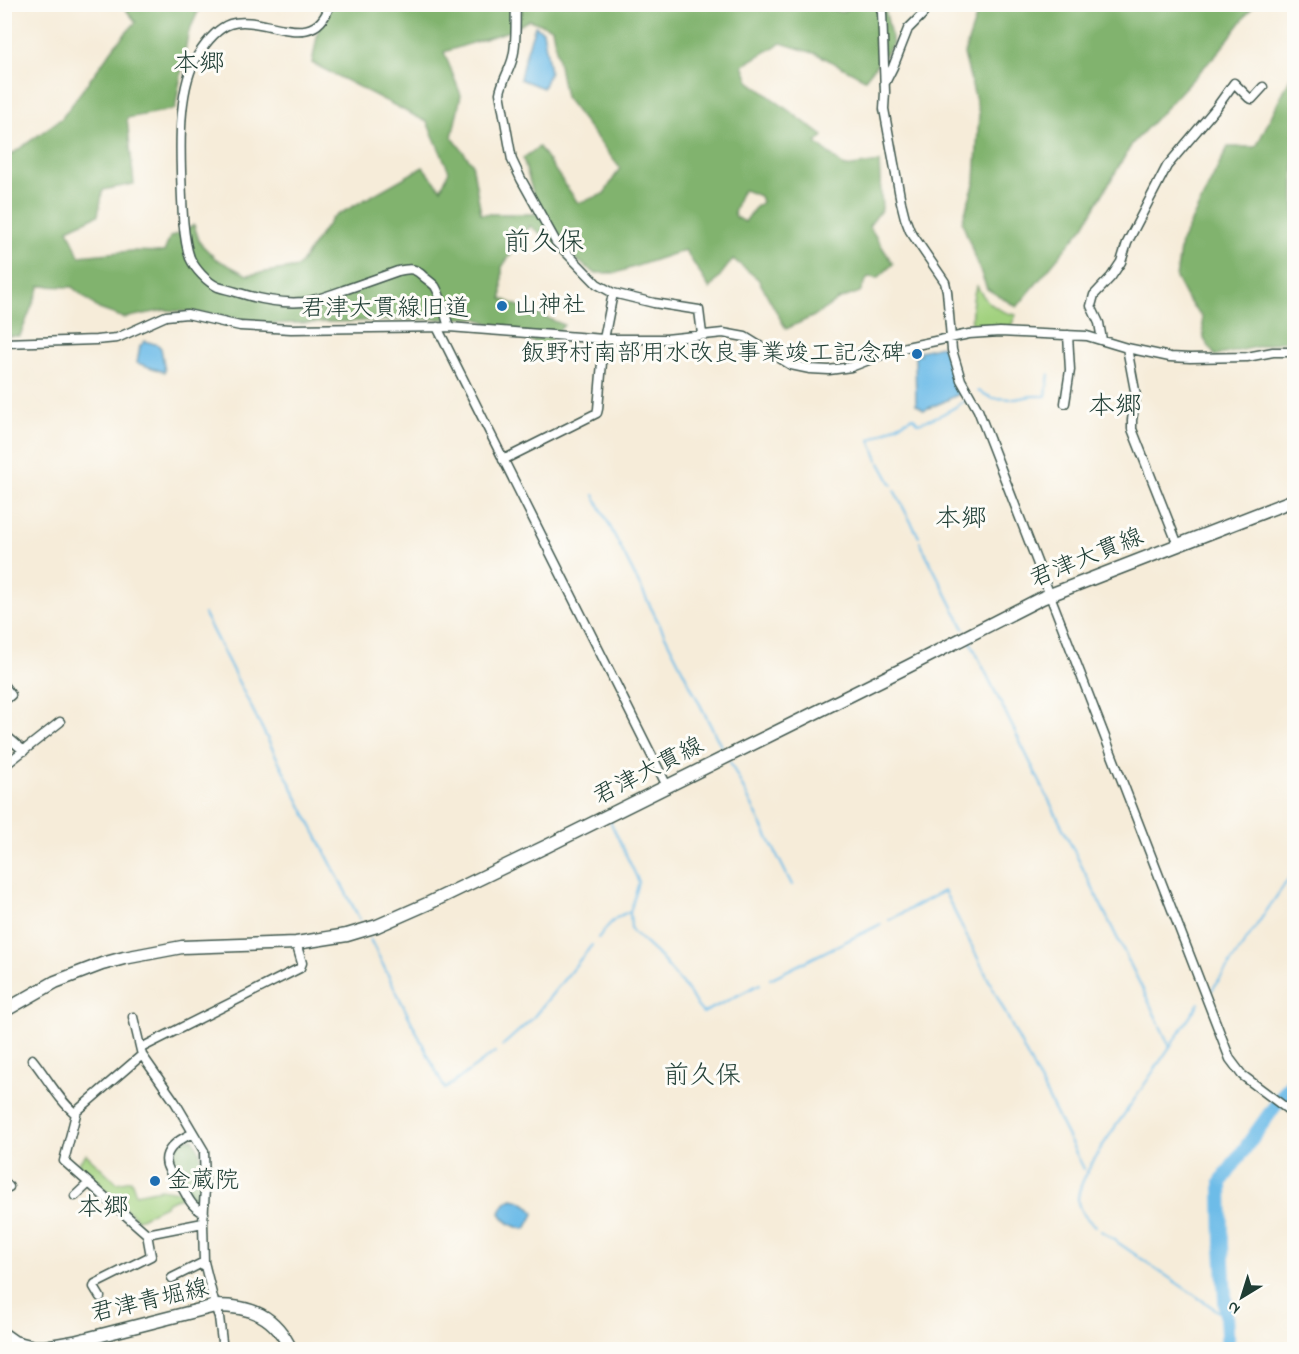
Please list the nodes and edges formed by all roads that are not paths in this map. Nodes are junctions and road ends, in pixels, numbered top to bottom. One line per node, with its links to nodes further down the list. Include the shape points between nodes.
1 (330, 4): 9 (street, via 320,23 309,30 229,24 196,57 182,109 180,134 186,240 191,259 217,286 285,302 324,298 399,271 417,270 434,285)
2 (516, 4): 7 (street, via 514,54 500,93 512,159 556,242 597,284)
3 (879, 4): 5 (street)
4 (927, 4): 5 (street, via 908,29)
5 (884, 83): 12 (street, via 884,109 900,202 910,231 945,282)
6 (1263, 87): 14 (street, via 1252,99 1234,83 1167,166 1121,262 1094,296 1091,306)
7 (613, 293): 10 (street, via 699,310); 13 (street)
8 (437, 327): 9 (street, 君津大貫線旧道); 15 (street, 君津大貫線旧道, via 291,329 240,326 188,314 166,316 117,338); 19 (street)
9 (449, 327): 13 (street, 君津大貫線旧道)
10 (702, 334): 12 (street, 君津大貫線旧道, via 745,337 791,365 829,370); 13 (street, 君津大貫線旧道, via 666,339)
11 (1068, 335): 12 (street, 君津大貫線旧道, via 1000,332); 14 (street, 君津大貫線旧道); 18 (street, via 1070,370)
12 (950, 338): 22 (street, via 961,380 978,410)
13 (604, 339): 19 (street, via 597,413)
14 (1102, 340): 16 (street, 君津大貫線旧道)
15 (4, 343)
16 (1127, 348): 17 (street, 君津大貫線旧道, via 1190,358); 21 (street, via 1136,396 1132,429)
17 (1294, 352)
18 (1065, 404)
19 (503, 460): 29 (street)
20 (1294, 500): 21 (main road, 君津大貫線)
21 (1178, 546): 22 (main road, 君津大貫線)
22 (1050, 595): 29 (main road, 君津大貫線); 36 (street, via 1230,1059 1242,1075)
23 (4, 686): 24 (street, via 11,695)
24 (4, 700)
25 (60, 722): 27 (street)
26 (4, 734): 27 (street)
27 (24, 751): 28 (street)
28 (4, 766)
29 (667, 786): 30 (main road, 君津大貫線, via 377,926)
30 (296, 943): 31 (main road, 君津大貫線, via 182,947 102,963 62,979); 33 (street, via 300,968)
31 (4, 1011)
32 (133, 1017): 33 (street)
33 (142, 1051): 35 (street); 37 (street)
34 (32, 1059): 35 (street)
35 (76, 1114): 38 (street, via 64,1161)
36 (1294, 1114)
37 (193, 1133): 40 (street, via 204,1151); 40 (street, via 179,1140 165,1159 168,1170)
38 (88, 1183): 39 (street); 41 (street)
39 (75, 1196)
40 (204, 1218): 41 (street); 42 (street)
41 (147, 1233): 44 (street, via 151,1256 95,1284)
42 (204, 1262): 43 (street); 45 (street)
43 (172, 1278)
44 (100, 1297)
45 (215, 1306): 47 (main road, 君津青堀線); 49 (street); 50 (main road, 君津青堀線, via 258,1313 286,1338)
46 (4, 1335): 48 (main road, 君津青堀線)
47 (77, 1346): 48 (main road, 君津青堀線)
48 (37, 1348)
49 (223, 1350)
50 (291, 1350)

